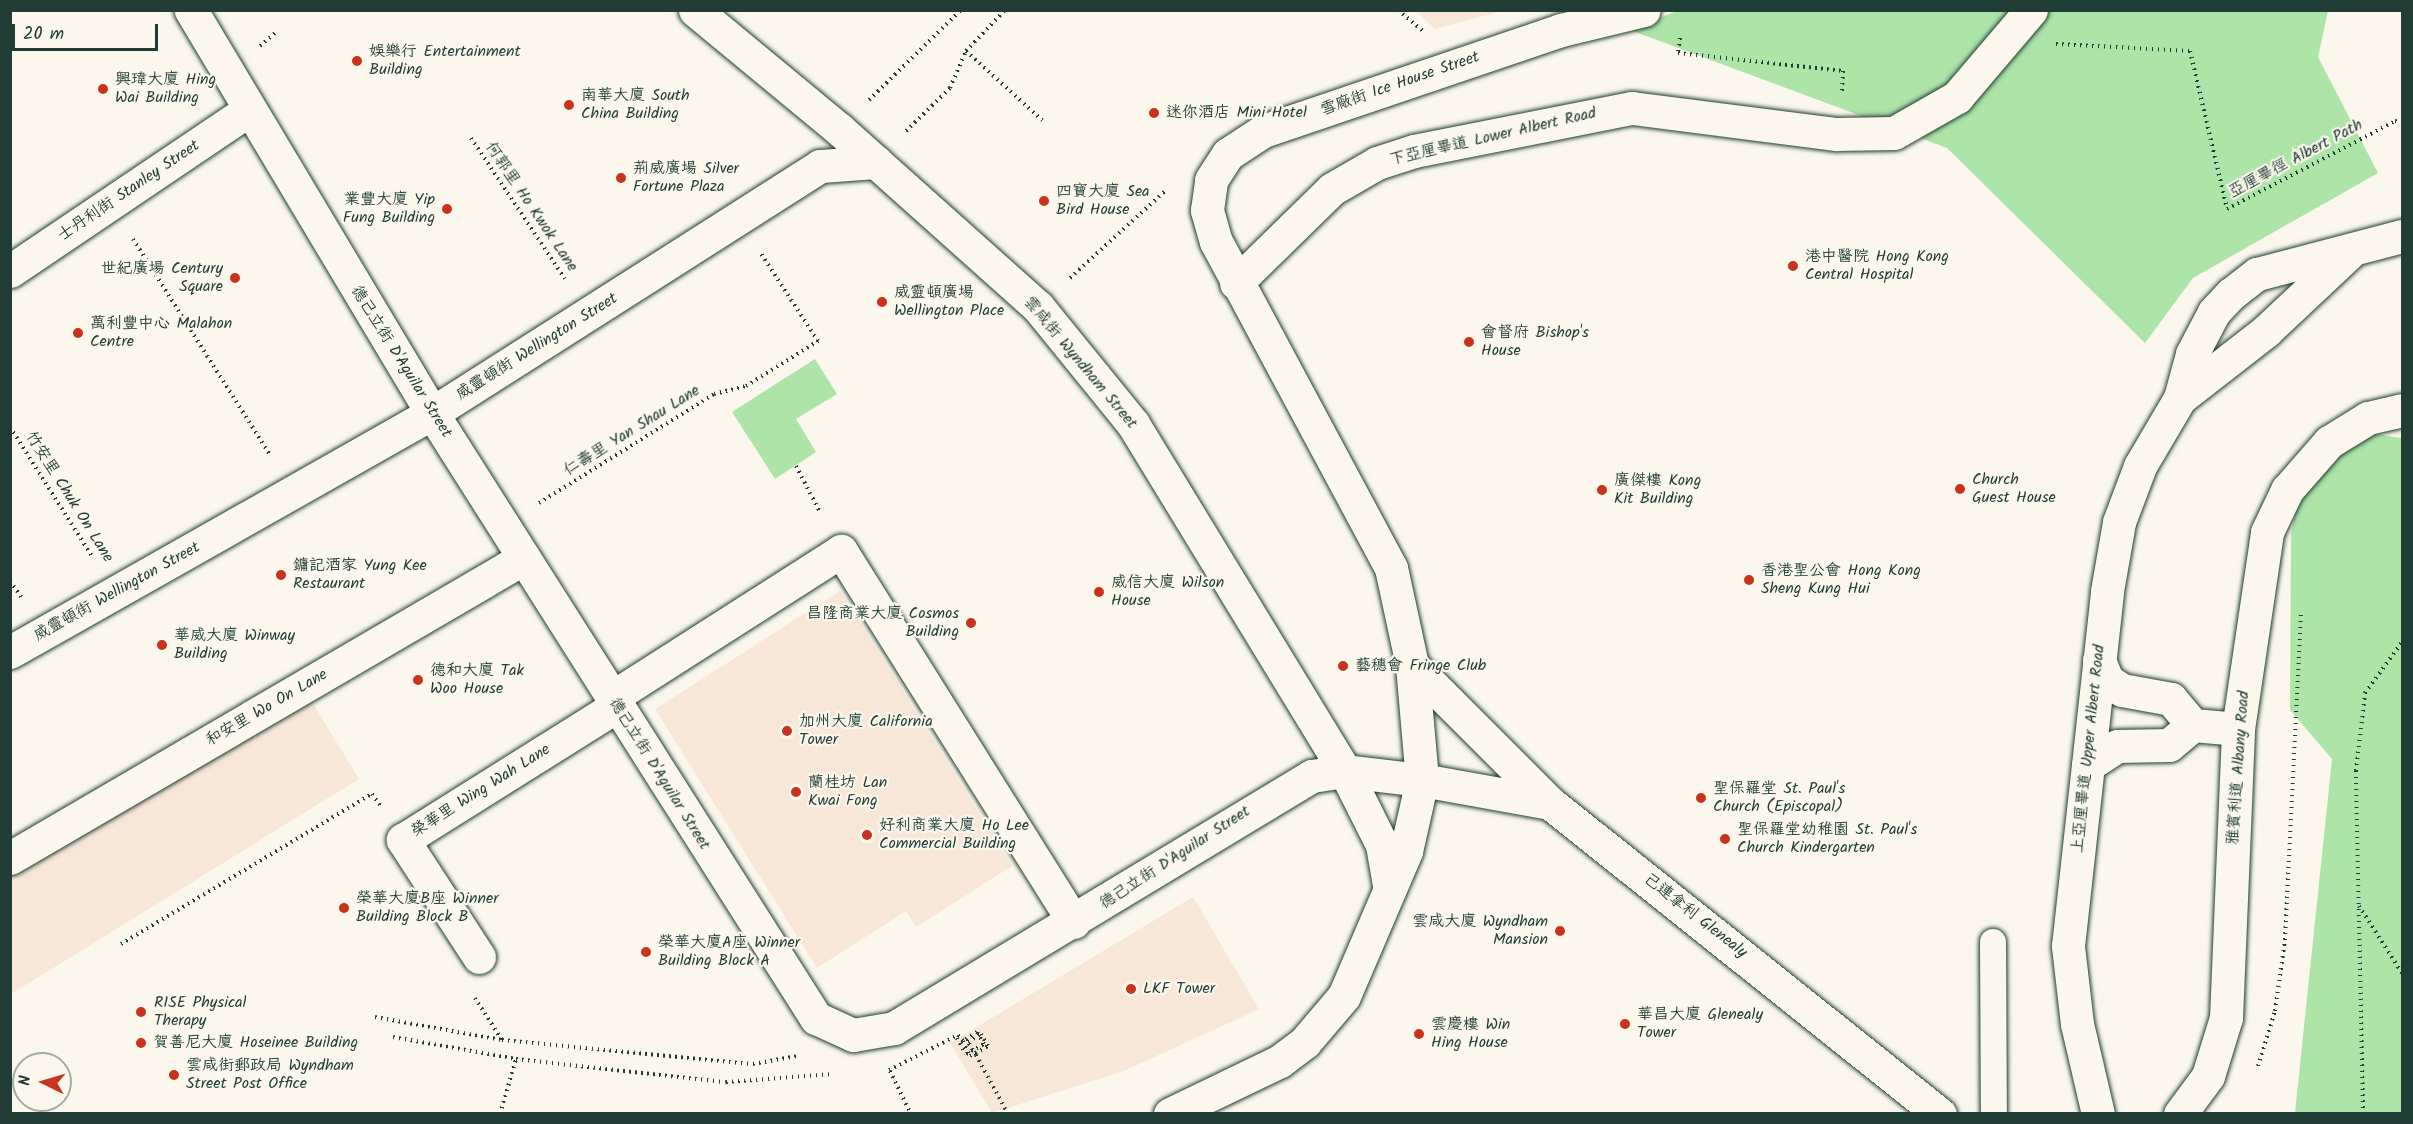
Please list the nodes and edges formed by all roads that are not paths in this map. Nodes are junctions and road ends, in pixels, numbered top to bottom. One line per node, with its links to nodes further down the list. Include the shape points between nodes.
1 (191, 10): 5 (street, 德己立街 D'Aguilar Street)
2 (2031, 10): 10 (street, 下亞厘畢道 Lower Albert Road, via 1957,97 1894,133 1836,134 1632,108 1414,151 1369,167 1332,189)
3 (1631, 12): 10 (street, 雪廠街 Ice House Street, via 1550,34 1244,142 1218,167 1208,194 1210,226)
4 (708, 14): 6 (street, 雲咸街 Wyndham Street)
5 (247, 111): 9 (street, 士丹利街 Stanley Street); 13 (street, 德己立街 D'Aguilar Street)
6 (876, 162): 13 (street, 威靈頓街 Wellington Street, via 820,166); 22 (street, 雲咸街 Wyndham Street, via 1038,307 1133,424)
7 (2403, 236): 8 (street, 上亞厘畢道 Upper Albert Road)
8 (2350, 252): 11 (street, 上亞厘畢道 Upper Albert Road, via 2266,331); 11 (street, 上亞厘畢道 Upper Albert Road, via 2257,274 2231,294 2214,312 2192,354)
9 (10, 272)
10 (1236, 283): 17 (street, via 1391,568)
11 (2180, 398): 16 (street, 上亞厘畢道 Upper Albert Road, via 2140,466 2119,522)
12 (2403, 410): 20 (street, 雅賓利道 Albany Road, via 2368,418 2329,442 2301,471 2275,510)
13 (432, 413): 14 (street, 德己立街 D'Aguilar Street); 15 (street, 威靈頓街 Wellington Street)
14 (524, 558): 18 (street, 德己立街 D'Aguilar Street); 25 (street, 和安里 Wo On Lane)
15 (10, 652)
16 (2099, 660): 19 (street, via 2107,680 2121,690 2171,699); 21 (street, 上亞厘畢道 Upper Albert Road)
17 (1412, 665): 23 (street); 24 (street)
18 (614, 702): 27 (street, 德己立街 D'Aguilar Street, via 803,1003 833,1029 852,1035 894,1028); 27 (street, via 841,551); 29 (street, 榮華里 Wing Wah Lane, via 403,840)
19 (2193, 724): 20 (street); 21 (street, via 2169,745 2118,746)
20 (2238, 729): 34 (street, 雅賓利道 Albany Road, via 2226,1018 2208,1076)
21 (2088, 765): 33 (street, 上亞厘畢道 Upper Albert Road, via 2068,946 2077,1024)
22 (1346, 771): 23 (street); 26 (street, 雲咸街 Wyndham Street, via 1374,824); 27 (street, 德己立街 D'Aguilar Street, via 1288,787)
23 (1422, 780): 24 (street, 己連拿利 Glenealy); 26 (street, via 1415,821)
24 (1550, 803): 31 (street, 己連拿利 Glenealy)
25 (10, 858)
26 (1389, 884): 30 (street, via 1349,986 1305,1042 1242,1083)
27 (1074, 922)
28 (1993, 942): 32 (lane)
29 (478, 957)
30 (1170, 1113)
31 (1940, 1113)
32 (1994, 1113)
33 (2098, 1113)
34 (2180, 1113)

